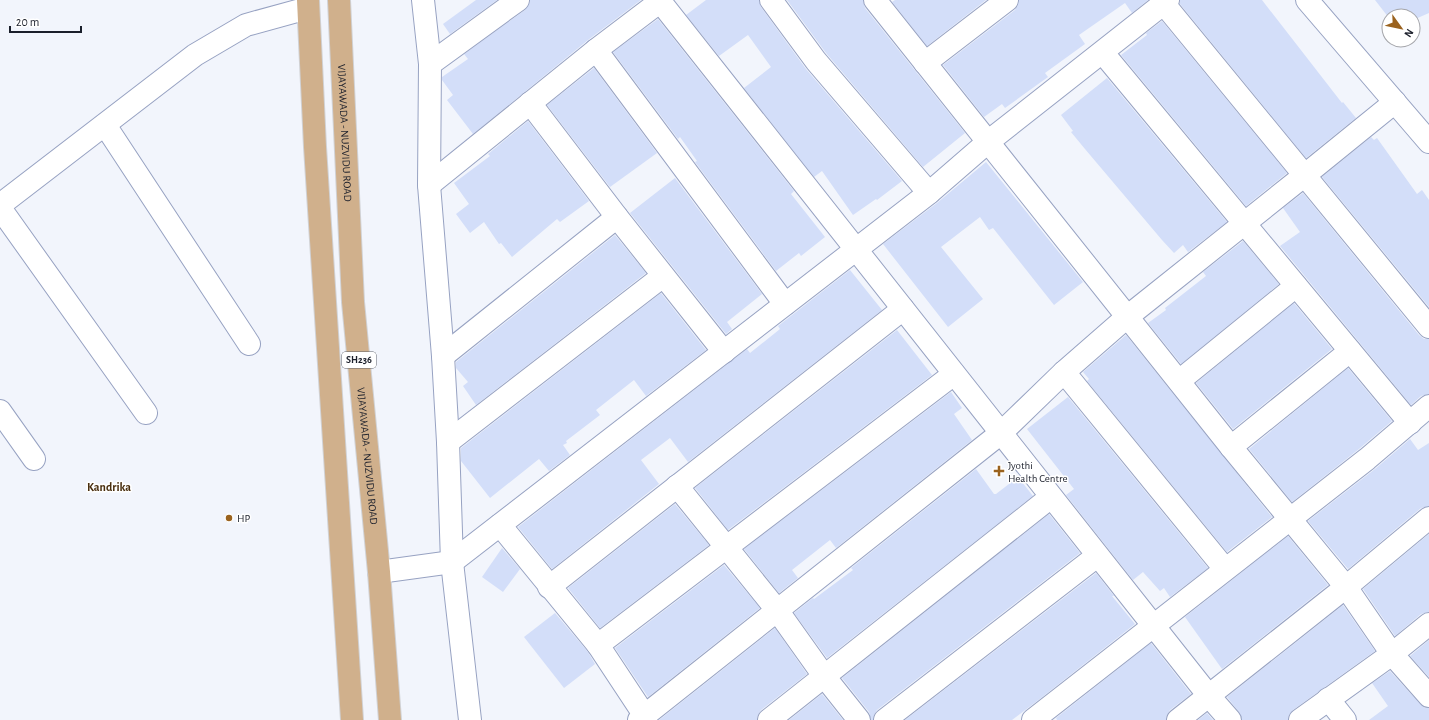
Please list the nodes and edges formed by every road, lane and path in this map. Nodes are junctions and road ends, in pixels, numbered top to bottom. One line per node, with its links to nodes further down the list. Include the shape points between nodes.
1 (423, 0): 14 (street)
2 (518, 0): 14 (street)
3 (660, 0): 11 (street); 26 (street)
4 (771, 0): 22 (street, via 816,61)
5 (1007, 0): 13 (street)
6 (1307, 0): 15 (street)
7 (342, 1): 57 (main road, VIJAYAWADA - NUZVIDU ROAD / SH236, via 353,302)
8 (882, 2): 13 (street)
9 (1166, 2): 12 (street); 20 (street)
10 (308, 4): 17 (street, via 246,25 195,55); 70 (main road, SH236)
11 (596, 50): 16 (street); 29 (street)
12 (1103, 52): 18 (street); 25 (street)
13 (925, 63): 18 (street)
14 (430, 64): 21 (street)
15 (1395, 102): 19 (street); 20 (street)
16 (530, 103): 21 (street); 24 (street)
17 (105, 125): 23 (street); 33 (street)
18 (989, 141): 22 (street); 31 (street)
19 (1429, 142)
20 (1305, 176): 25 (street); 32 (street)
21 (429, 185): 36 (street)
22 (929, 193): 26 (street)
23 (0, 206): 42 (street)
24 (617, 217): 27 (street); 36 (street)
25 (1244, 224): 28 (street); 31 (street)
26 (856, 250): 29 (street); 30 (street)
27 (663, 276): 35 (street); 45 (street)
28 (1296, 286): 34 (street); 39 (street)
29 (785, 304): 35 (street)
30 (903, 309): 38 (street); 48 (street)
31 (1128, 317): 37 (street); 39 (street)
32 (1429, 327)
33 (249, 344)
34 (1350, 351): 43 (street); 46 (street)
35 (724, 352): 52 (street)
36 (443, 356): 45 (street)
37 (1064, 372): 44 (street); 56 (street)
38 (954, 374): 44 (street); 53 (street)
39 (1179, 381): 46 (street)
40 (1429, 406): 43 (street)
41 (0, 411): 47 (street)
42 (146, 413)
43 (1410, 423): 51 (street)
44 (1001, 433): 49 (street); 60 (street)
45 (448, 442): 55 (street)
46 (1231, 447): 51 (street)
47 (34, 459)
48 (678, 486): 53 (street); 58 (street)
49 (1051, 497): 54 (street); 65 (street)
50 (1429, 518): 59 (street)
51 (1289, 519): 56 (street); 59 (street)
52 (500, 526): 55 (street); 58 (street)
53 (726, 547): 60 (street); 63 (street)
54 (1097, 556): 62 (street); 75 (street)
55 (443, 563): 57 (street); 72 (street)
56 (1225, 570): 62 (street)
57 (387, 571): 71 (main road, VIJAYAWADA - NUZVIDU ROAD / SH236)
58 (549, 587): 63 (street)
59 (1346, 587): 64 (street); 66 (street)
60 (777, 610): 65 (street); 69 (street)
61 (1429, 624): 64 (street)
62 (1153, 626): 66 (street); 76 (street)
63 (598, 645): 69 (street)
64 (1392, 654): 67 (street); 68 (street)
65 (824, 676): 73 (street); 74 (street)
66 (1209, 696): 77 (street); 78 (street)
67 (1429, 696)
68 (1328, 699): 79 (street); 80 (street)
69 (642, 718)
70 (352, 720)
71 (390, 720)
72 (470, 720)
73 (769, 720)
74 (859, 720)
75 (885, 720)
76 (1032, 720)
77 (1178, 720)
78 (1230, 720)
79 (1300, 720)
80 (1345, 720)

